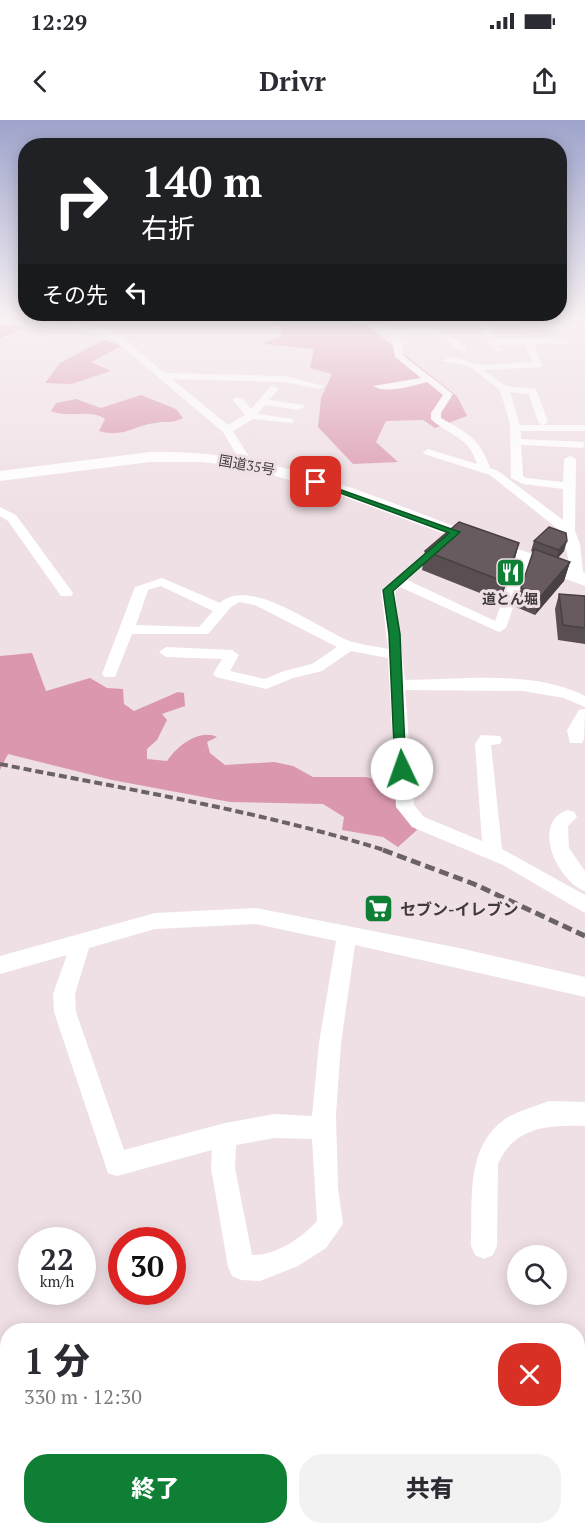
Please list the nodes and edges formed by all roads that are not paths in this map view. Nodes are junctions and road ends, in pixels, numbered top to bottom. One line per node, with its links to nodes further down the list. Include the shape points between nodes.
1 (172, 381): 18 (street)
2 (295, 381): 6 (street)
3 (420, 381): 7 (street)
4 (431, 381): 24 (street, via 448,394 435,413 436,419 478,448)
5 (496, 381): 9 (street)
6 (319, 386)
7 (378, 386)
8 (274, 388): 11 (street)
9 (504, 389): 15 (street, via 533,391); 16 (street)
10 (238, 400): 13 (street)
11 (262, 402): 12 (street); 13 (street)
12 (299, 407)
13 (251, 416): 14 (street); 18 (street)
14 (289, 421)
15 (543, 422)
16 (516, 428): 17 (street); 19 (street)
17 (585, 428)
18 (227, 430): 23 (street)
19 (517, 442): 20 (street); 26 (street, via 517,478)
20 (583, 445)
21 (428, 452): 24 (street)
22 (570, 459): 26 (street)
23 (246, 462): 25 (highway, 国道35号, via 198,457 145,458); 29 (highway, 国道35号, via 297,475)
24 (485, 471): 28 (street, via 506,481)
25 (0, 476)
26 (569, 486): 28 (street)
27 (0, 511): 33 (street, via 12,518)
28 (569, 531): 31 (street)
29 (455, 532): 30 (highway, 国道35号); 32 (street)
30 (524, 558): 31 (highway, 国道35号); 32 (street, via 499,628)
31 (582, 579)
32 (398, 581): 38 (street, via 388,590)
33 (66, 593)
34 (221, 609): 35 (street, via 214,623 203,631); 35 (street, via 162,582 155,583 142,587); 36 (street, via 236,597 246,597)
35 (127, 628): 39 (street)
36 (348, 646): 37 (street, via 317,668 266,684 221,674 232,655); 38 (street)
37 (166, 652)
38 (395, 655): 40 (street)
39 (110, 674)
40 (397, 685): 41 (street, via 520,686 560,690); 46 (street, via 405,807 418,822)
41 (585, 702)
42 (585, 714): 43 (street, via 574,730)
43 (576, 739)
44 (494, 740): 46 (street, via 487,739 483,744)
45 (568, 817): 47 (street, via 560,822 559,850)
46 (493, 854): 48 (street)
47 (585, 883)
48 (585, 905)
49 (347, 935): 50 (street, via 256,916 216,916 155,921); 52 (street); 54 (street, via 329,1043)
50 (81, 942): 51 (street); 55 (street, via 64,994 65,1012 117,1164)
51 (0, 965)
52 (585, 987)
53 (585, 1114): 56 (street, via 549,1113 518,1125 494,1145 486,1164)
54 (323, 1128): 55 (street, via 275,1126); 55 (street, via 330,1224 324,1235 296,1253 258,1268 241,1267 224,1167)
55 (225, 1135)
56 (484, 1246)

